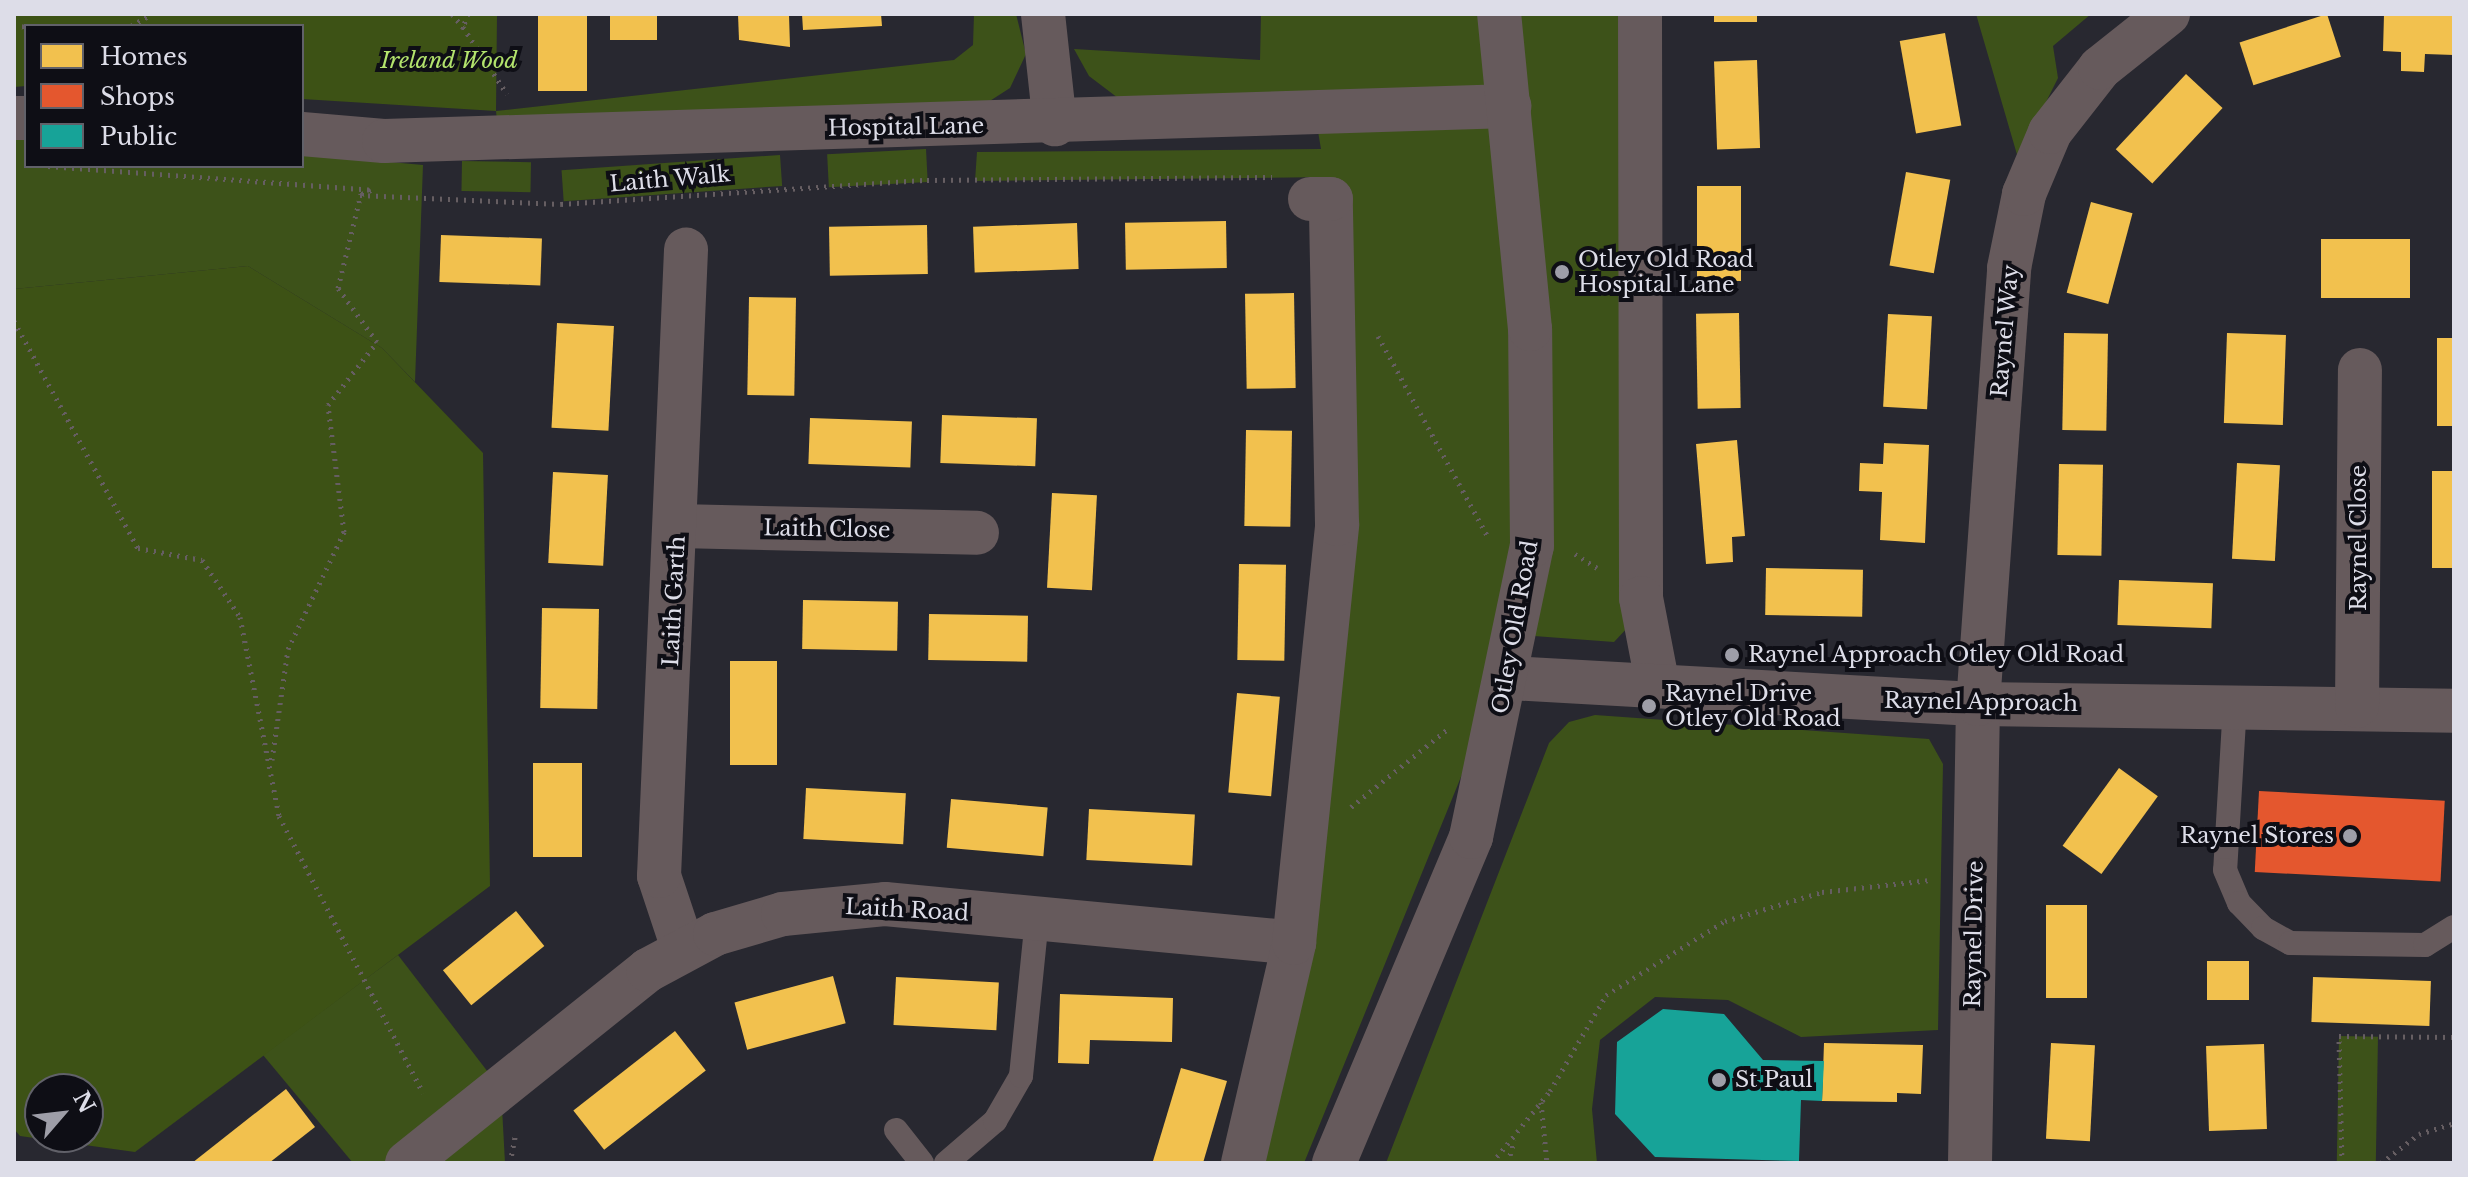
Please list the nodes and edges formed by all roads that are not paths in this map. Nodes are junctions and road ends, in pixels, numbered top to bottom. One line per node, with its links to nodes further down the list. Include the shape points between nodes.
1 (1043, 14): 6 (street)
2 (1499, 14): 5 (street, Otley Old Road)
3 (1640, 14): 14 (street, via 1641,598)
4 (2168, 14): 15 (street, Raynel Way, via 2100,68 2050,132 2024,194 2009,268)
5 (1509, 106): 6 (street, Hospital Lane); 13 (street, Otley Old Road, via 1530,329 1532,546)
6 (1055, 124): 7 (street, Hospital Lane, via 384,141)
7 (304, 134)
8 (1310, 199): 21 (street, via 1331,199 1337,524)
9 (686, 250): 11 (street, Laith Garth)
10 (2360, 370): 17 (street, Raynel Close)
11 (678, 526): 12 (street, Laith Close); 22 (street, Laith Garth, via 659,876)
12 (977, 533)
13 (1510, 678): 14 (street, Raynel Approach); 28 (street, Otley Old Road, via 1471,837)
14 (1657, 681): 15 (street, Raynel Approach)
15 (1978, 704): 16 (street, Raynel Approach); 29 (street, Raynel Drive)
16 (2235, 704): 17 (street, Raynel Approach); 20 (lane, via 2225,870 2239,903 2290,943 2425,945)
17 (2357, 706): 18 (street, Raynel Approach)
18 (2454, 711)
19 (1037, 919): 21 (street, Laith Road); 22 (street, Laith Road, via 845,905 783,914); 26 (lane, via 1021,1076 995,1121)
20 (2451, 938)
21 (1294, 943): 27 (street)
22 (683, 948): 24 (street, Laith Road)
23 (896, 1130): 25 (lane)
24 (407, 1163)
25 (922, 1163)
26 (946, 1163)
27 (1243, 1163)
28 (1334, 1163)
29 (1970, 1163)

